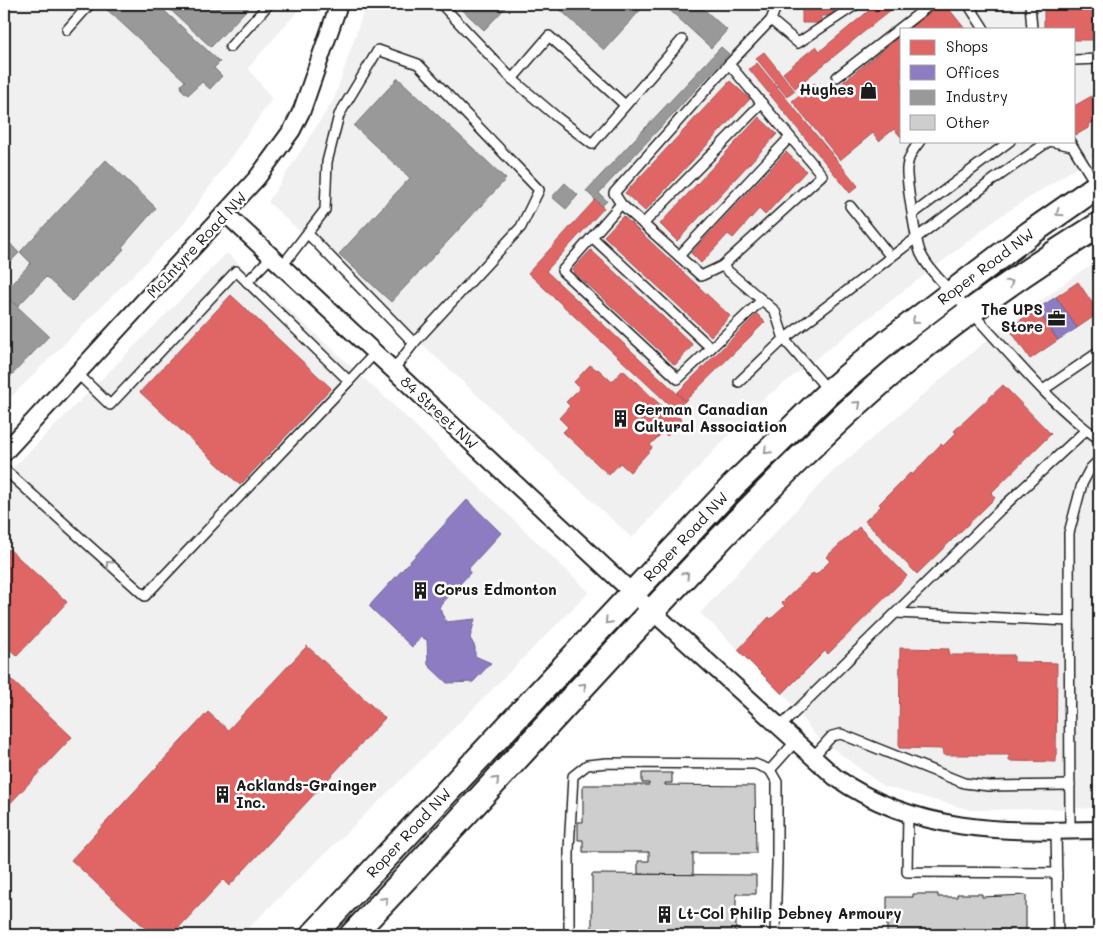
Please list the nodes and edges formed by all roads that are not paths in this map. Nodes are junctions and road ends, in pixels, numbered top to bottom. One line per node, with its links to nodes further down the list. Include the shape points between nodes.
1 (90, 4): 17 (lane)
2 (269, 4): 19 (lane)
3 (339, 4): 36 (street, McIntyre Road NW, via 310,89 292,130)
4 (441, 4): 24 (lane)
5 (777, 4): 12 (lane)
6 (842, 4): 11 (lane)
7 (857, 4): 11 (lane)
8 (931, 4): 13 (lane)
9 (968, 4): 15 (lane)
10 (1030, 4): 16 (lane)
11 (842, 14): 12 (lane, via 798,44)
12 (772, 20): 22 (lane)
13 (900, 28)
14 (900, 28): 23 (lane)
15 (983, 28)
16 (1032, 28)
17 (67, 30)
18 (682, 40): 26 (lane)
19 (230, 47)
20 (1099, 59): 21 (lane)
21 (1076, 60)
22 (729, 64): 25 (lane); 34 (lane, via 614,193)
23 (837, 77)
24 (512, 79): 26 (lane, via 592,144); 26 (lane, via 550,36)
25 (762, 103): 27 (lane); 38 (lane)
26 (625, 105)
27 (790, 137): 43 (lane); 46 (lane, via 822,175)
28 (919, 142): 37 (lane, via 911,153 907,169)
29 (1009, 142): 37 (lane)
30 (1048, 142): 42 (lane)
31 (1056, 142): 32 (lane)
32 (1071, 144): 33 (lane)
33 (1098, 186): 48 (main road, Roper Road NW, one-way to 48)
34 (621, 204): 38 (lane); 41 (lane)
35 (850, 206): 44 (lane)
36 (226, 214): 45 (street, 84 Street NW); 57 (street, McIntyre Road NW)
37 (913, 214): 42 (lane)
38 (643, 224): 43 (lane)
39 (1099, 225): 50 (main road, Roper Road NW, one-way to 39)
40 (308, 234): 45 (lane); 52 (lane); 52 (lane, via 325,210 327,162 339,115 378,50 418,64 539,190 520,227)
41 (592, 237): 53 (lane); 53 (lane, via 562,272 678,379)
42 (917, 238): 44 (lane); 48 (lane, via 921,255)
43 (679, 256): 46 (lane, via 701,276)
44 (891, 256): 51 (lane)
45 (277, 261): 47 (lane); 55 (street, 84 Street NW)
46 (722, 266): 49 (lane)
47 (247, 282): 57 (lane, via 236,272 110,405); 58 (lane)
48 (951, 292): 50 (lane); 61 (main road, Roper Road NW, one-way to 61)
49 (762, 300): 51 (lane, via 775,310); 53 (lane)
50 (970, 312): 60 (lane); 68 (main road, Roper Road NW, one-way to 50, via 822,437 898,368)
51 (784, 339): 59 (lane); 61 (lane)
52 (414, 343): 56 (lane)
53 (711, 348)
54 (1099, 352): 60 (lane)
55 (375, 353): 56 (street, 84 Street NW); 58 (lane)
56 (393, 370): 67 (street, 84 Street NW)
57 (78, 374): 64 (street, McIntyre Road NW)
58 (349, 381): 66 (lane, one-way to 66, via 145,596)
59 (739, 382)
60 (1043, 390): 62 (lane)
61 (829, 392): 67 (main road, Roper Road NW, one-way to 67, via 733,486)
62 (1086, 430): 63 (lane); 69 (lane)
63 (1099, 439)
64 (4, 453)
65 (1099, 460): 70 (lane, via 1082,484 1069,533)
66 (4, 469)
67 (634, 593): 68 (street, 84 Street NW); 80 (main road, Roper Road NW, one-way to 80)
68 (652, 611): 71 (street, 84 Street NW); 81 (main road, Roper Road NW, one-way to 68)
69 (896, 613): 70 (lane); 71 (lane)
70 (1069, 620): 75 (lane)
71 (780, 727): 72 (street, 84 Street NW)
72 (795, 742): 73 (street, 84 Street NW); 74 (lane)
73 (812, 758): 75 (lane, via 832,736 841,734 964,783 989,786); 76 (street, 84 Street NW, via 854,790)
74 (770, 770): 82 (lane, via 755,764 607,763 588,765 573,776); 83 (lane, via 777,782)
75 (1070, 785): 78 (lane)
76 (908, 814): 78 (street, 84 Street NW, via 985,830); 79 (lane, via 907,872)
77 (1099, 830): 78 (street, 84 Street NW)
78 (1063, 831): 79 (lane)
79 (1057, 873): 84 (lane)
80 (314, 935)
81 (352, 935)
82 (569, 935)
83 (775, 935)
84 (1058, 935)

